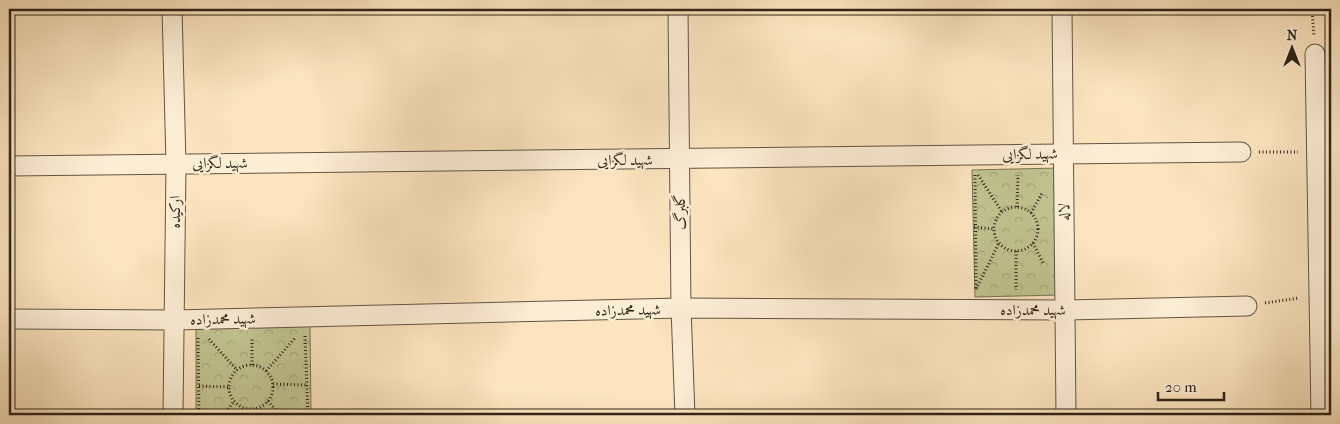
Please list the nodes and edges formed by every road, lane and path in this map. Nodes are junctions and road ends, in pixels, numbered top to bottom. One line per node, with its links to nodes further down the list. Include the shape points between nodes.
1 (172, 9): 10 (street, ارکیده)
2 (678, 9): 9 (street, گلبرگ)
3 (1062, 9): 8 (street, لاله)
4 (1312, 9): 5 (path)
5 (1315, 54): 7 (street)
6 (1241, 152): 7 (path); 8 (street, شهید لگزایی)
7 (1317, 152): 21 (street)
8 (1064, 154): 9 (street, شهید لگزایی); 25 (street, لاله)
9 (679, 160): 10 (street, شهید لگزایی); 23 (street, گلبرگ)
10 (176, 164): 11 (street, شهید لگزایی); 27 (street, ارکیده)
11 (9, 166)
12 (1018, 171): 13 (path)
13 (1017, 207): 14 (path); 18 (path, via 1031,213 1038,226 1038,235 1025,249)
14 (1002, 212): 15 (path, via 975,170); 16 (path)
15 (974, 227): 16 (path); 19 (path)
16 (994, 229): 17 (path)
17 (999, 243): 18 (path); 19 (path)
18 (1016, 251): 20 (path)
19 (976, 291): 24 (path)
20 (1016, 291)
21 (1325, 294): 22 (path); 50 (street)
22 (1247, 306): 25 (street, شهید محمدزاده)
23 (681, 308): 24 (street, شهید محمدزاده); 28 (street, شهید محمدزاده); 48 (street, گلبرگ)
24 (967, 310): 25 (street, شهید محمدزاده)
25 (1066, 310): 49 (street, لاله)
26 (9, 319): 27 (street, شهید محمدزاده)
27 (174, 320): 28 (street, شهید محمدزاده); 42 (street, ارکیده)
28 (309, 322): 34 (path); 36 (path)
29 (198, 328): 37 (path)
30 (252, 329): 32 (path)
31 (205, 335): 33 (path)
32 (252, 365): 33 (path); 34 (path)
33 (237, 370): 38 (path)
34 (266, 371): 35 (path)
35 (273, 384): 36 (path); 40 (path)
36 (306, 385): 47 (path)
37 (199, 386): 38 (path); 43 (path)
38 (229, 386): 39 (path)
39 (234, 400): 41 (path); 44 (path)
40 (268, 400): 41 (path, via 260,407); 46 (path)
41 (250, 409): 45 (path)
42 (173, 415)
43 (199, 415)
44 (224, 415)
45 (250, 415)
46 (280, 415)
47 (308, 415)
48 (686, 415)
49 (1066, 415)
50 (1321, 415)

